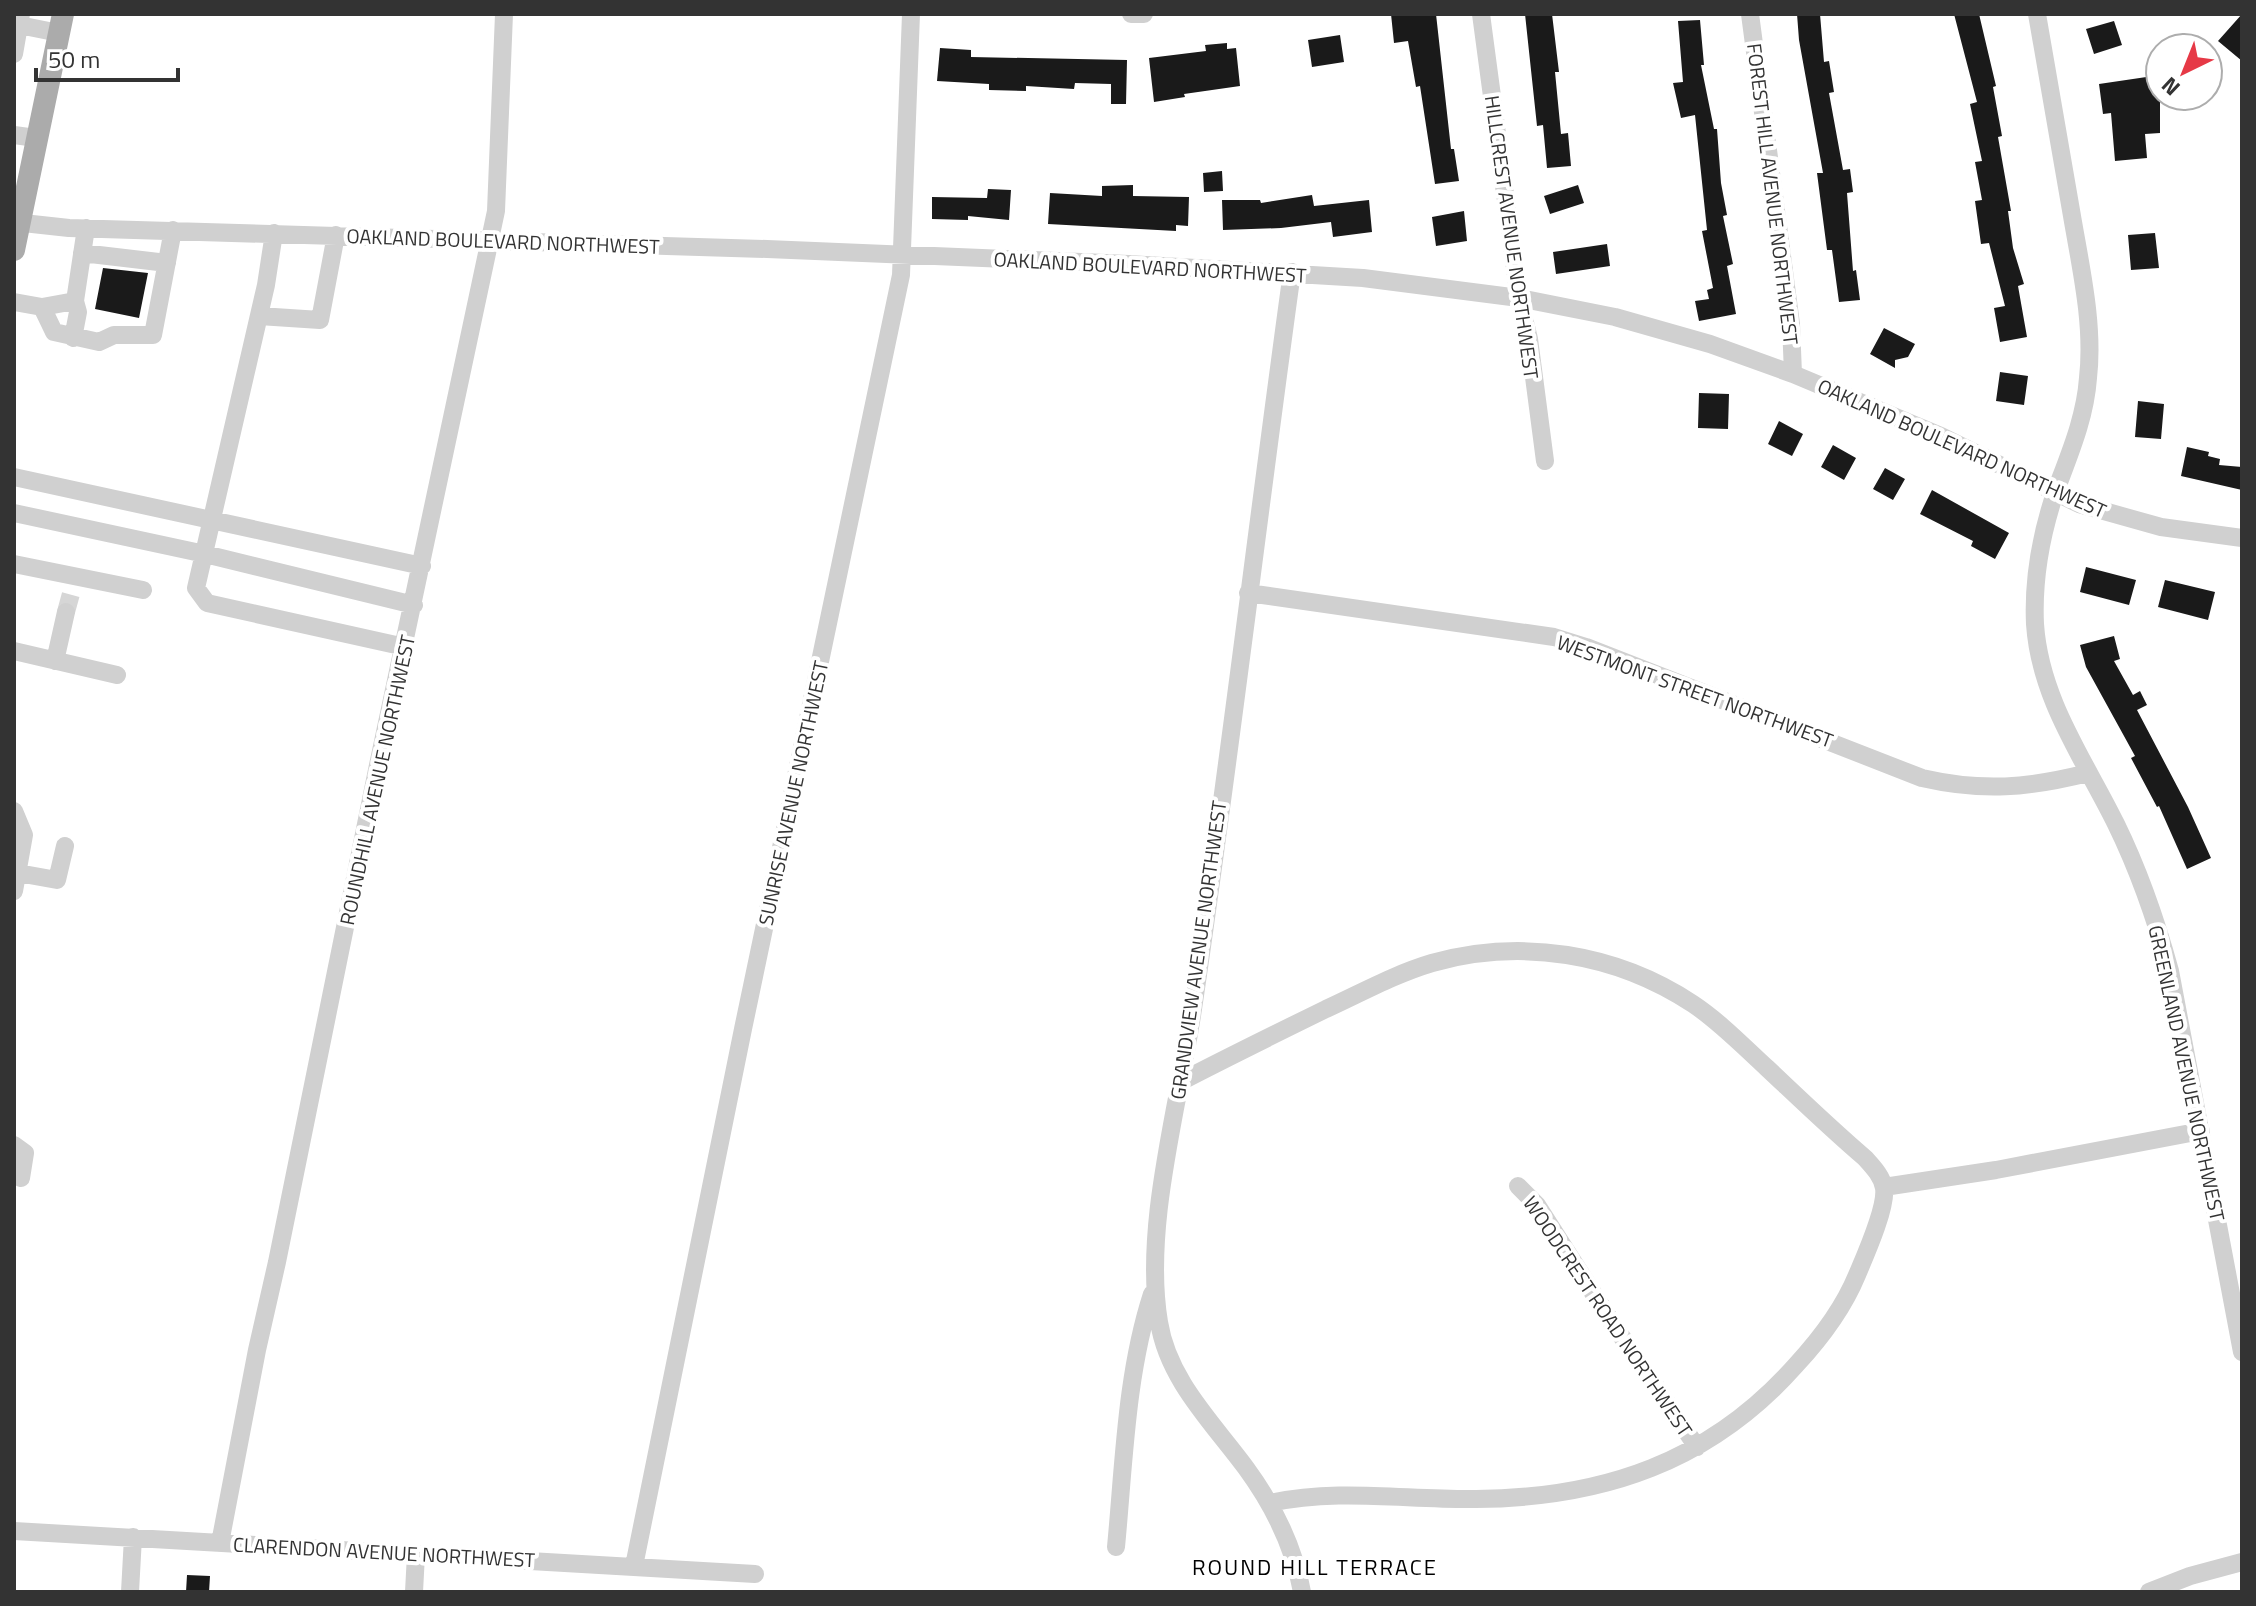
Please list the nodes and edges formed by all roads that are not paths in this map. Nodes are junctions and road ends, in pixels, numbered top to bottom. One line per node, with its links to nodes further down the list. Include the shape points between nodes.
1 (504, 14): 17 (street, ROUNDHILL AVENUE NORTHWEST, via 496,211)
2 (911, 14): 20 (street, SUNRISE AVENUE NORTHWEST)
3 (1131, 14): 4 (street)
4 (1144, 14)
5 (1481, 14): 23 (street, HILLCREST AVENUE NORTHWEST)
6 (1750, 14): 29 (street, FOREST HILL AVENUE NORTHWEST)
7 (2037, 14): 32 (street, GREENLAND AVENUE NORTHWEST, via 2089,337 2085,407)
8 (18, 21): 9 (street); 10 (street)
9 (61, 24): 11 (main road)
10 (14, 50)
11 (25, 137): 12 (main road)
12 (17, 222): 13 (street, OAKLAND BOULEVARD NORTHWEST); 18 (main road)
13 (86, 228): 14 (street, OAKLAND BOULEVARD NORTHWEST); 19 (street)
14 (173, 230): 15 (street, OAKLAND BOULEVARD NORTHWEST); 21 (street)
15 (274, 233): 16 (street, OAKLAND BOULEVARD NORTHWEST); 27 (street)
16 (336, 235): 17 (street, OAKLAND BOULEVARD NORTHWEST); 27 (street, via 320,320)
17 (490, 240): 20 (street, OAKLAND BOULEVARD NORTHWEST); 38 (street, ROUNDHILL AVENUE NORTHWEST)
18 (14, 250)
19 (82, 253): 21 (street); 24 (street)
20 (903, 256): 22 (street, OAKLAND BOULEVARD NORTHWEST); 67 (street, SUNRISE AVENUE NORTHWEST)
21 (167, 263): 28 (street, via 153,335 114,335 99,342)
22 (1292, 272): 23 (street, OAKLAND BOULEVARD NORTHWEST); 40 (street, GRANDVIEW AVENUE NORTHWEST)
23 (1519, 298): 29 (street, OAKLAND BOULEVARD NORTHWEST, via 1615,317); 30 (street, HILLCREST AVENUE NORTHWEST)
24 (75, 301): 26 (street); 28 (street)
25 (14, 302): 26 (street)
26 (42, 307): 28 (street, via 54,332)
27 (259, 316): 34 (street)
28 (73, 338)
29 (1793, 374): 32 (street, OAKLAND BOULEVARD NORTHWEST, via 1941,436)
30 (1545, 461)
31 (14, 477): 34 (street)
32 (2055, 494): 35 (street, OAKLAND BOULEVARD NORTHWEST, via 2161,527); 47 (street, GREENLAND AVENUE NORTHWEST, via 2042,541 2035,624 2047,685)
33 (14, 513): 36 (street)
34 (214, 520): 36 (street); 38 (street)
35 (2242, 538)
36 (205, 554): 41 (street); 43 (street, via 196,588 207,603)
37 (14, 564): 39 (street, via 74,583)
38 (422, 566): 41 (street, ROUNDHILL AVENUE NORTHWEST)
39 (143, 590)
40 (1248, 593): 47 (street, WESTMONT STREET NORTHWEST, via 1554,637 1952,785 2028,786); 51 (street, GRANDVIEW AVENUE NORTHWEST)
41 (414, 605): 43 (street, ROUNDHILL AVENUE NORTHWEST)
42 (66, 612): 45 (street)
43 (405, 647): 63 (street, ROUNDHILL AVENUE NORTHWEST)
44 (14, 651): 45 (street)
45 (55, 661): 46 (street)
46 (117, 675)
47 (2088, 773): 52 (street, GREENLAND AVENUE NORTHWEST, via 2137,868 2155,918)
48 (14, 811): 50 (street, via 24,835)
49 (65, 846): 50 (street, via 57,880)
50 (16, 882)
51 (1180, 1082): 56 (street, via 1430,963 1507,952 1565,954 1637,973 1696,1006 1865,1158); 57 (street, GRANDVIEW AVENUE NORTHWEST, via 1156,1238)
52 (2201, 1131): 56 (street); 58 (street, GREENLAND AVENUE NORTHWEST)
53 (14, 1145): 54 (street, via 25,1153)
54 (21, 1178)
55 (1518, 1186): 59 (street, WOODCREST ROAD NORTHWEST, via 1537,1205)
56 (1884, 1187): 59 (street, via 1873,1236 1834,1319 1782,1382)
57 (1155, 1283): 60 (street, GRANDVIEW AVENUE NORTHWEST, via 1159,1326 1179,1378); 64 (street, via 1135,1363)
58 (2242, 1352)
59 (1697, 1447): 60 (street, via 1651,1469 1575,1492 1473,1499 1328,1494)
60 (1270, 1503): 71 (street, GRANDVIEW AVENUE NORTHWEST)
61 (14, 1531): 62 (street, CLARENDON AVENUE NORTHWEST)
62 (133, 1537): 63 (street, CLARENDON AVENUE NORTHWEST); 69 (street)
63 (220, 1543): 65 (street, CLARENDON AVENUE NORTHWEST)
64 (1116, 1547)
65 (416, 1554): 67 (street, CLARENDON AVENUE NORTHWEST); 70 (street)
66 (2242, 1562): 72 (street)
67 (634, 1566): 68 (street, CLARENDON AVENUE NORTHWEST)
68 (755, 1574)
69 (130, 1592)
70 (414, 1592)
71 (1302, 1592)
72 (2149, 1592)

